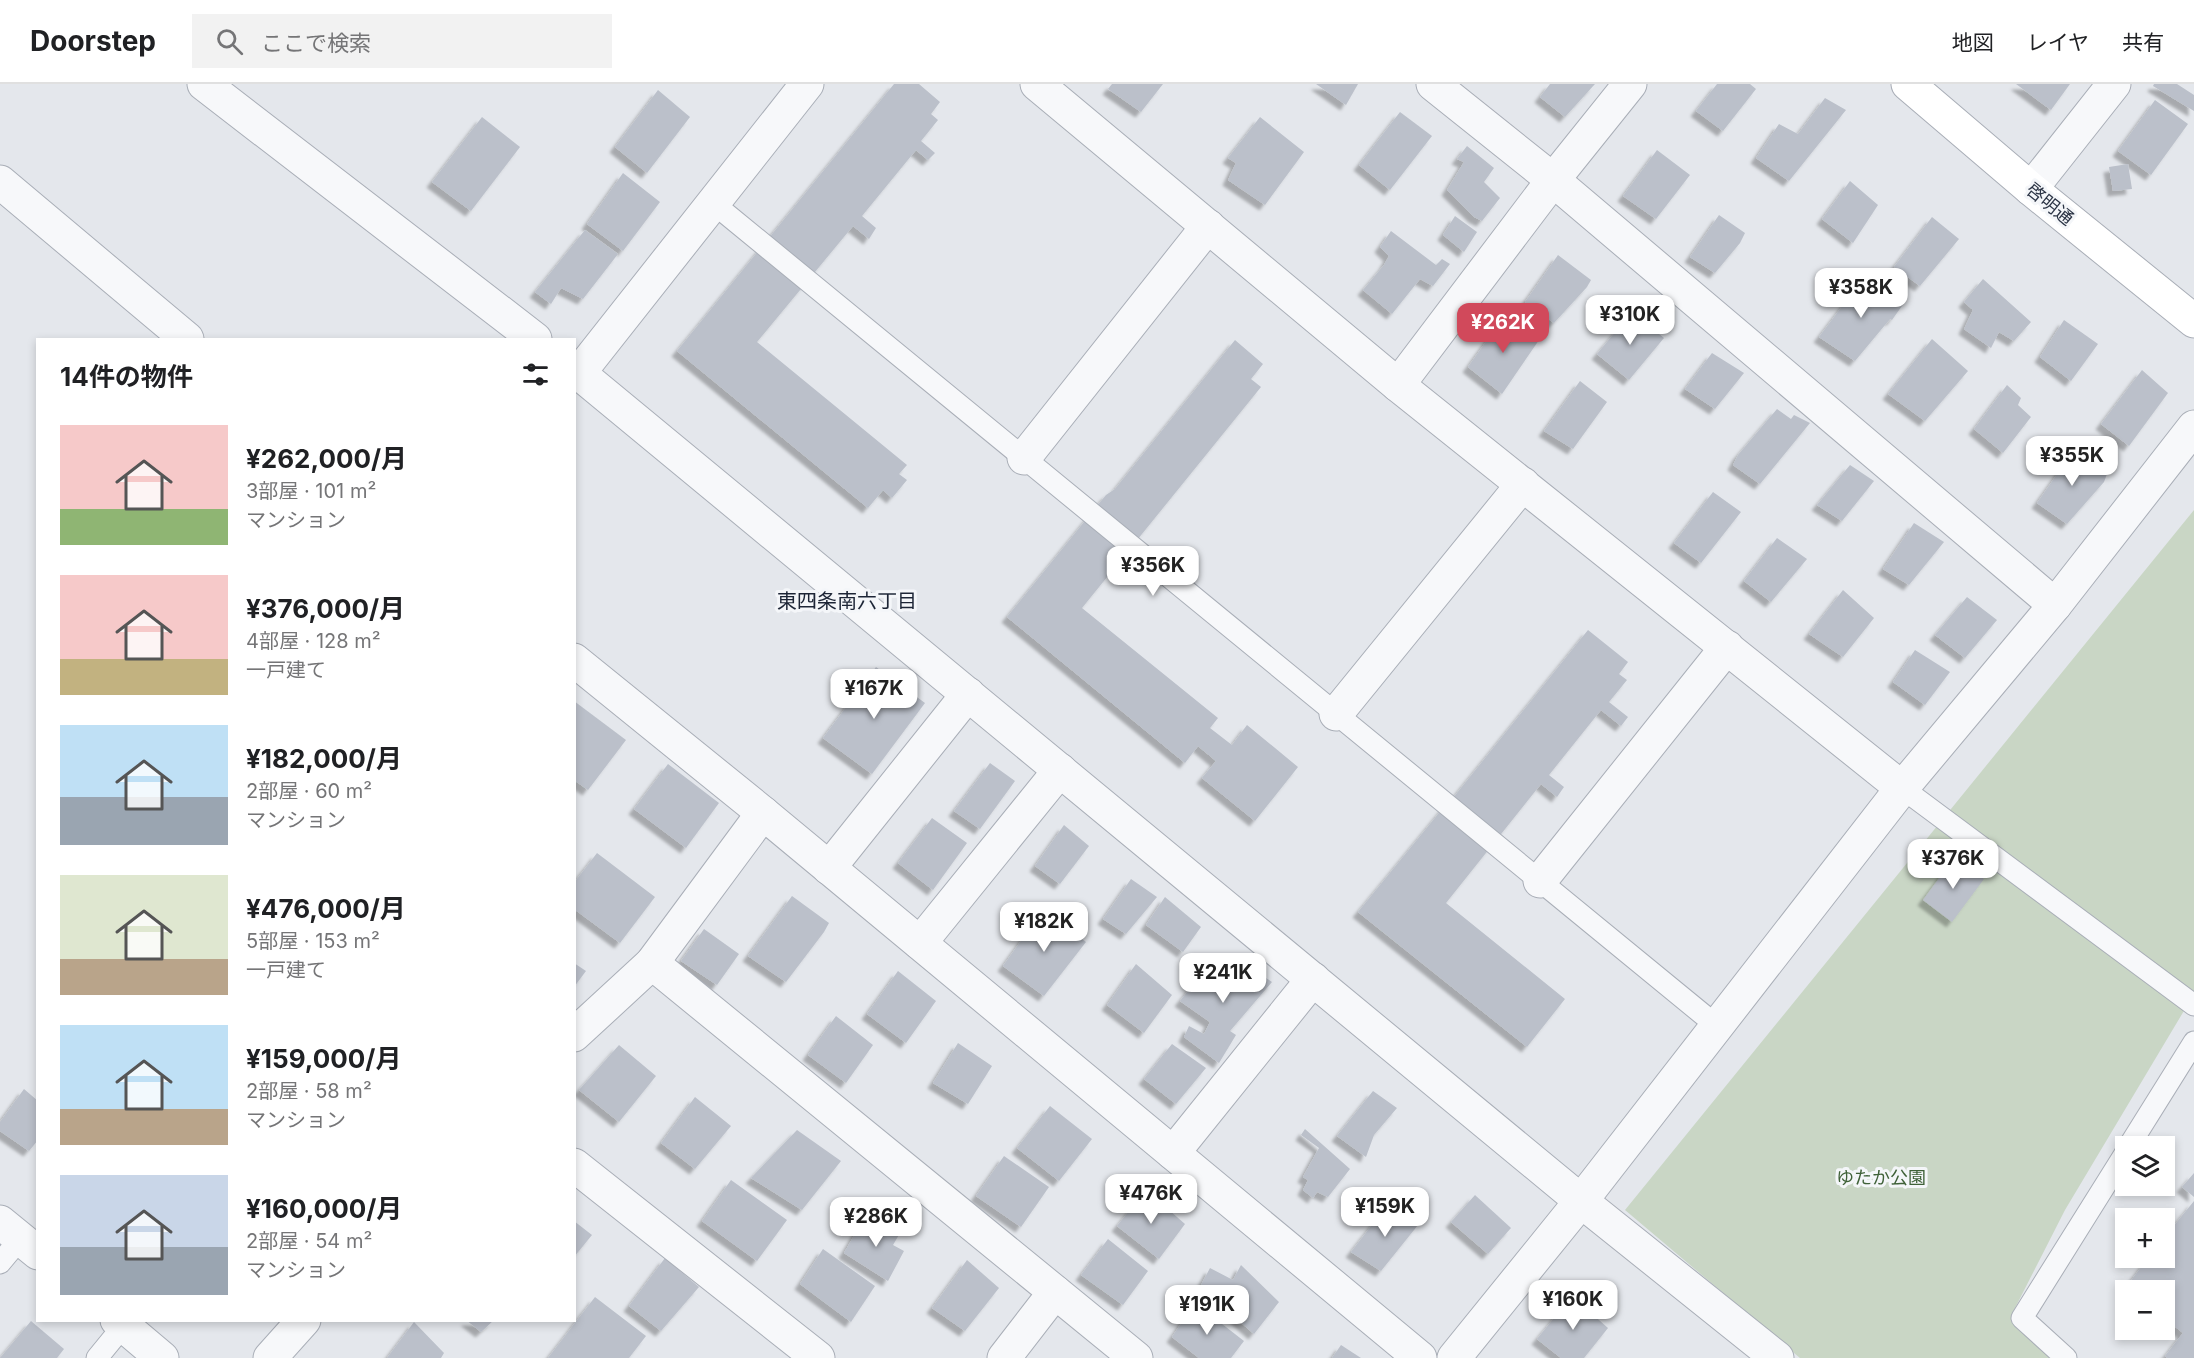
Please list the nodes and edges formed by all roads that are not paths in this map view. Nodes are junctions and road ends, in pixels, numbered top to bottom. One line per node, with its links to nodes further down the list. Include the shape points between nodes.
1 (204, 84): 15 (street)
2 (807, 84): 11 (street)
3 (1037, 84): 12 (street)
4 (1433, 84): 8 (street)
5 (1630, 84): 8 (street)
6 (1908, 84): 10 (street, 啓明通)
7 (2114, 84): 10 (street)
8 (1553, 180): 17 (street); 21 (street)
9 (0, 182): 14 (street)
10 (2031, 189): 13 (street, 啓明通)
11 (713, 203): 16 (street); 19 (lane)
12 (1208, 226): 17 (street); 19 (street)
13 (2194, 321)
14 (186, 338)
15 (535, 338)
16 (577, 371): 24 (street)
17 (1398, 385): 20 (street)
18 (2194, 427): 21 (street)
19 (1024, 458): 25 (lane)
20 (1523, 484): 22 (street); 25 (street)
21 (2055, 605): 27 (street)
22 (1727, 647): 27 (street); 30 (street)
23 (576, 662): 28 (street)
24 (968, 694): 26 (street); 29 (street)
25 (1336, 714): 30 (lane)
26 (1060, 770): 31 (street); 33 (street)
27 (1902, 788): 34 (lane); 35 (street)
28 (763, 813): 29 (street); 32 (street)
29 (829, 868): 31 (street)
30 (1540, 881): 35 (lane)
31 (920, 944): 39 (street)
32 (652, 963): 36 (street); 43 (street)
33 (1313, 979): 39 (street); 42 (street)
34 (2194, 1005)
35 (1717, 1026): 42 (street)
36 (576, 1033)
37 (2194, 1042): 38 (lane)
38 (2135, 1136)
39 (1173, 1154): 52 (street)
40 (576, 1167): 49 (street)
41 (2115, 1170): 55 (lane, via 2022,1318)
42 (1581, 1201): 53 (street); 54 (street)
43 (1055, 1292): 50 (street); 51 (street)
44 (302, 1322): 48 (street)
45 (120, 1323): 46 (lane); 47 (street)
46 (97, 1358)
47 (162, 1358)
48 (270, 1358)
49 (819, 1358)
50 (1004, 1358)
51 (1136, 1358)
52 (1420, 1358)
53 (1454, 1358)
54 (1777, 1358)
55 (2066, 1358)

